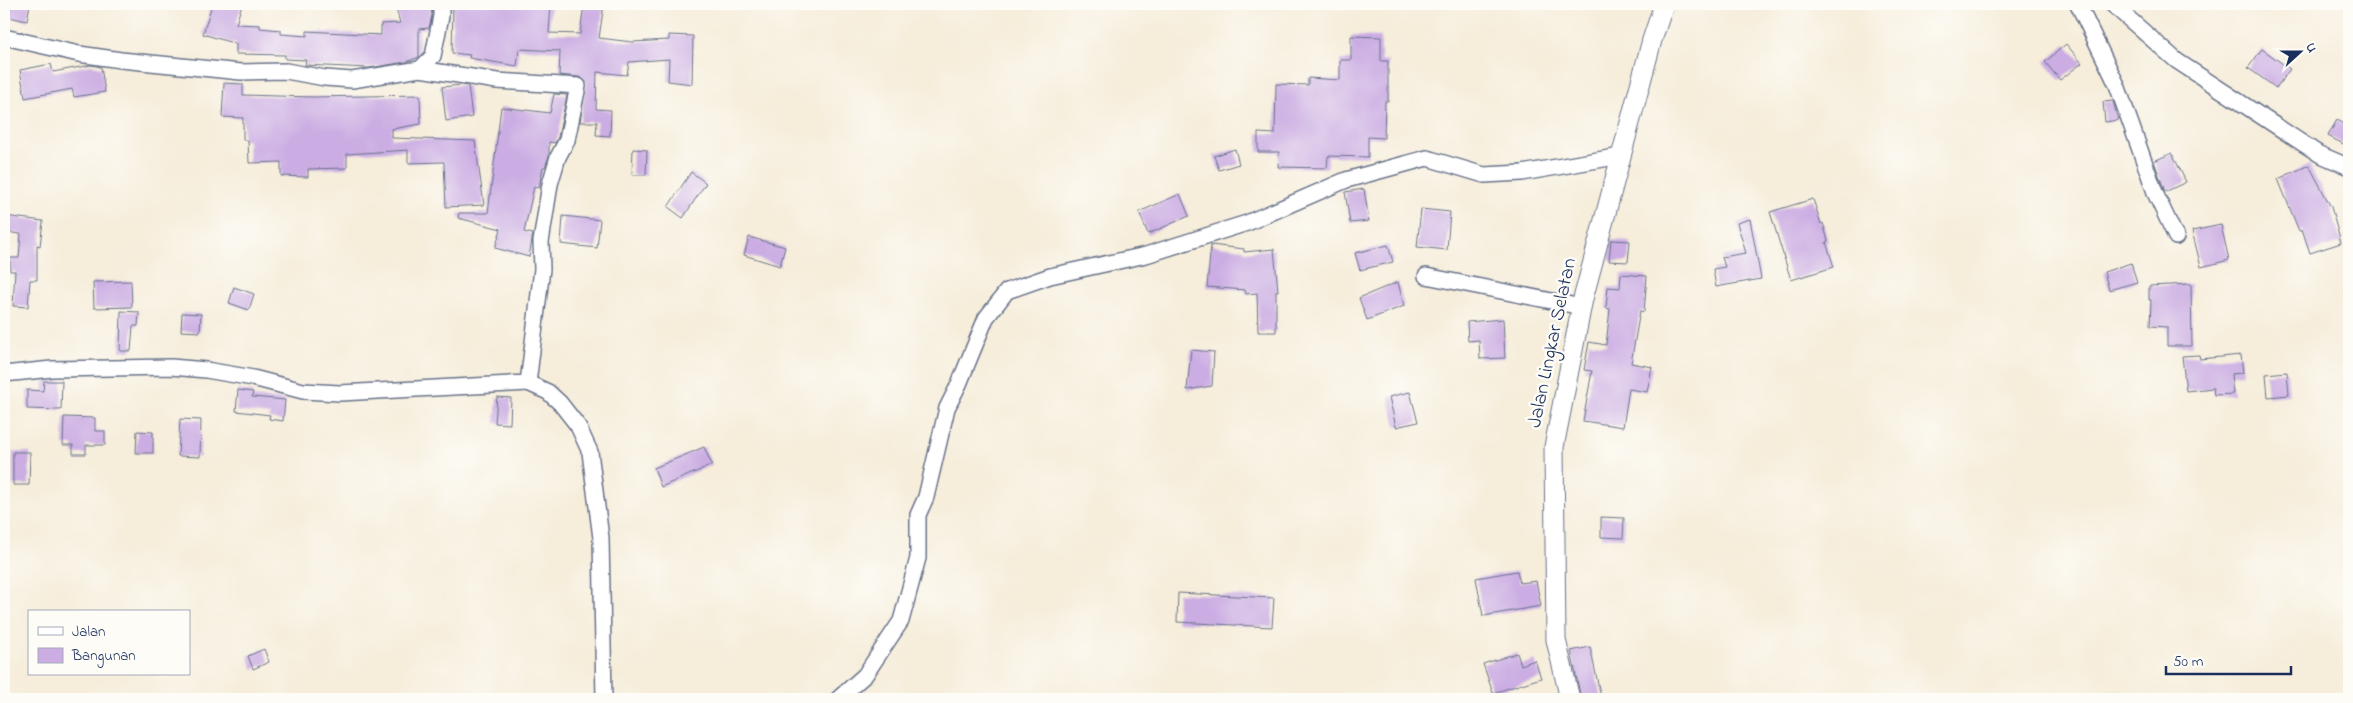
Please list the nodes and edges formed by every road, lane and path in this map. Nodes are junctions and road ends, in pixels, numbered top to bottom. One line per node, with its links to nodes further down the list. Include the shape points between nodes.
1 (441, 4): 6 (street, via 433,56)
2 (1664, 4): 7 (street, Jalan Lingkar Selatan)
3 (2078, 4): 9 (street, via 2117,86 2156,195)
4 (2112, 4): 8 (street, via 2177,61 2319,154)
5 (4, 37): 6 (street, via 79,54 240,72 286,71 352,80)
6 (420, 69): 13 (street, via 497,81 578,86 567,140 550,184 540,242 542,269)
7 (1621, 156): 11 (street, Jalan Lingkar Selatan); 15 (street, via 1522,173 1484,175 1427,158 1346,180 1247,222 1146,255 1050,276 1007,291 986,318 947,408 926,497 918,515 918,558 902,621 864,675)
8 (2349, 168)
9 (2176, 236)
10 (1426, 276): 11 (street)
11 (1582, 307): 16 (street, Jalan Lingkar Selatan, via 1554,447 1556,640)
12 (4, 374): 13 (street, via 52,369 171,367 253,378 303,391 340,393)
13 (528, 383): 14 (street, via 548,392 560,403 578,426 590,452 601,538)
14 (604, 699)
15 (838, 699)
16 (1570, 699)

